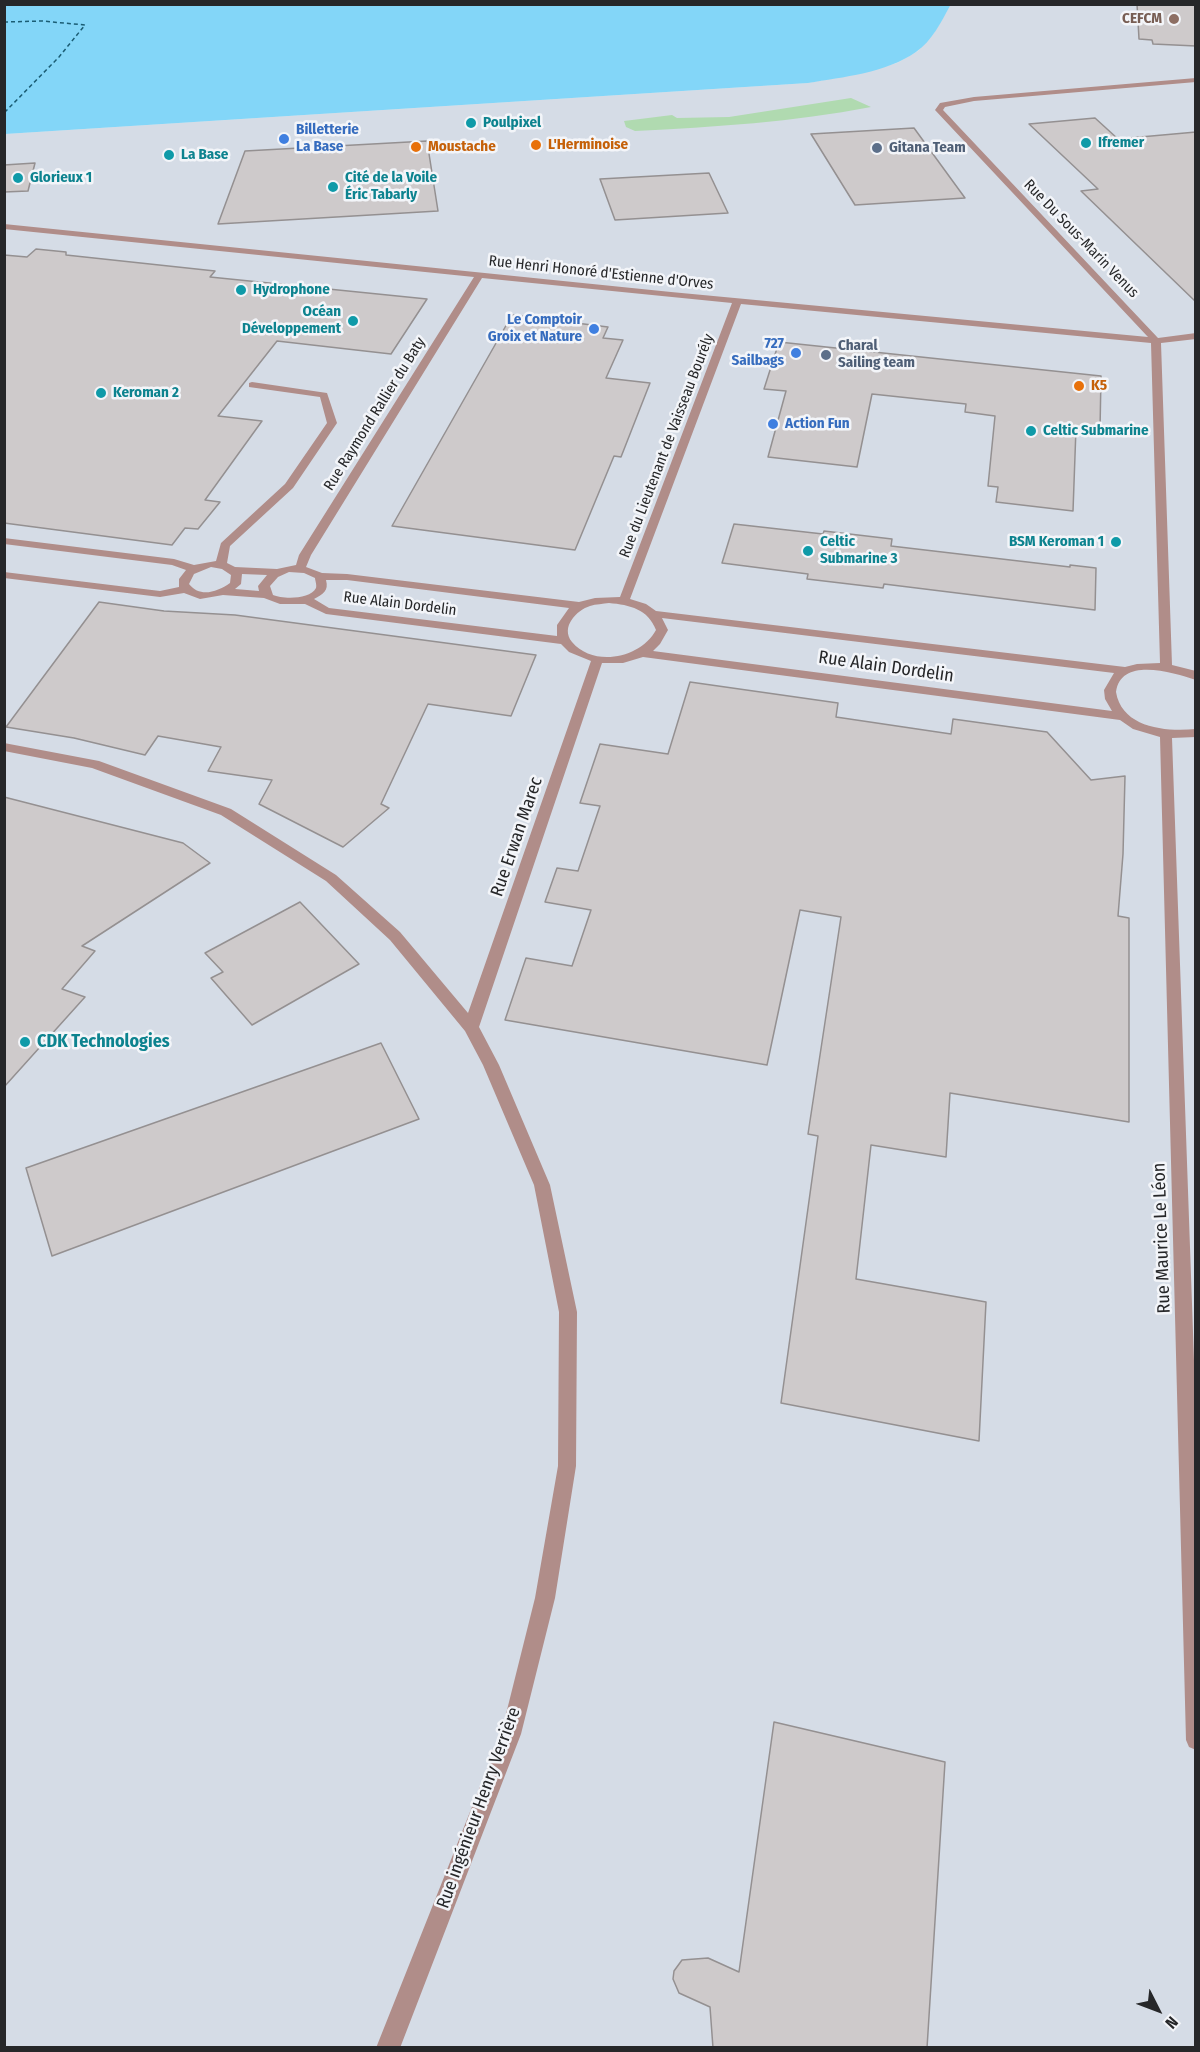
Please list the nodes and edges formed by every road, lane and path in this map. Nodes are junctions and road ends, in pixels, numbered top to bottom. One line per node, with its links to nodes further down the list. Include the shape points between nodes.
1 (1196, 80): 6 (street, Rue Du Sous-Marin Venus, via 974,99 943,105 939,110)
2 (4, 226): 3 (street, Rue Henri Honoré d'Estienne d'Orves)
3 (479, 276): 4 (street, Rue Henri Honoré d'Estienne d'Orves); 11 (street, Rue Raymond Rallier du Baty, via 304,555)
4 (737, 302): 6 (street, Rue Henri Honoré d'Estienne d'Orves); 20 (street, Rue du Lieutenant de Vaisseau Bourély)
5 (1196, 336): 6 (street, Rue Henri Honoré d'Estienne d'Orves)
6 (1156, 341): 26 (street)
7 (252, 385): 9 (street, via 324,395 332,423 289,486 225,545)
8 (4, 541): 10 (street, via 174,562)
9 (221, 565): 10 (street); 12 (street, Rue Alain Dordelin)
10 (194, 569): 16 (street, via 184,579)
11 (300, 569): 13 (street, Rue Alain Dordelin); 15 (street, Rue Alain Dordelin)
12 (234, 570): 13 (street, Rue Alain Dordelin); 17 (street, via 235,585)
13 (276, 572): 18 (street, via 264,586)
14 (4, 575): 16 (street, via 160,594)
15 (320, 576): 19 (street, Rue Alain Dordelin, via 319,592); 21 (street, Rue Alain Dordelin)
16 (185, 589): 17 (street, Rue Alain Dordelin, via 206,596)
17 (223, 592): 18 (street, Rue Alain Dordelin)
18 (267, 595): 19 (street, Rue Alain Dordelin, via 288,602)
19 (305, 599): 23 (street, Rue Alain Dordelin, via 326,611)
20 (624, 601): 21 (street, Rue Alain Dordelin, via 594,601); 22 (street, Rue Alain Dordelin)
21 (581, 606): 23 (street, via 562,622)
22 (654, 614): 24 (street, via 662,630 659,639); 27 (street, Rue Alain Dordelin)
23 (565, 641): 25 (street, Rue Alain Dordelin, via 584,655)
24 (643, 653): 25 (street, Rue Alain Dordelin, via 621,659); 29 (street, Rue Alain Dordelin)
25 (598, 658): 33 (street, Rue Erwan Marec)
26 (1166, 667): 27 (street, Rue Alain Dordelin); 28 (street, Rue Alain Dordelin)
27 (1126, 671): 29 (street, via 1110,686 1114,707)
28 (1196, 676)
29 (1124, 717): 31 (street, Rue Alain Dordelin, via 1150,731)
30 (1196, 733): 31 (street, Rue Alain Dordelin)
31 (1166, 734): 34 (street, Rue Maurice Le Léon)
32 (4, 747): 33 (street, Rue ingénieur Henry Verrière, via 94,764 226,812 331,879 394,936)
33 (471, 1028): 35 (street, Rue ingénieur Henry Verrière, via 542,1185 568,1312 567,1466 545,1598 511,1734)
34 (1196, 1740)
35 (388, 2048)

